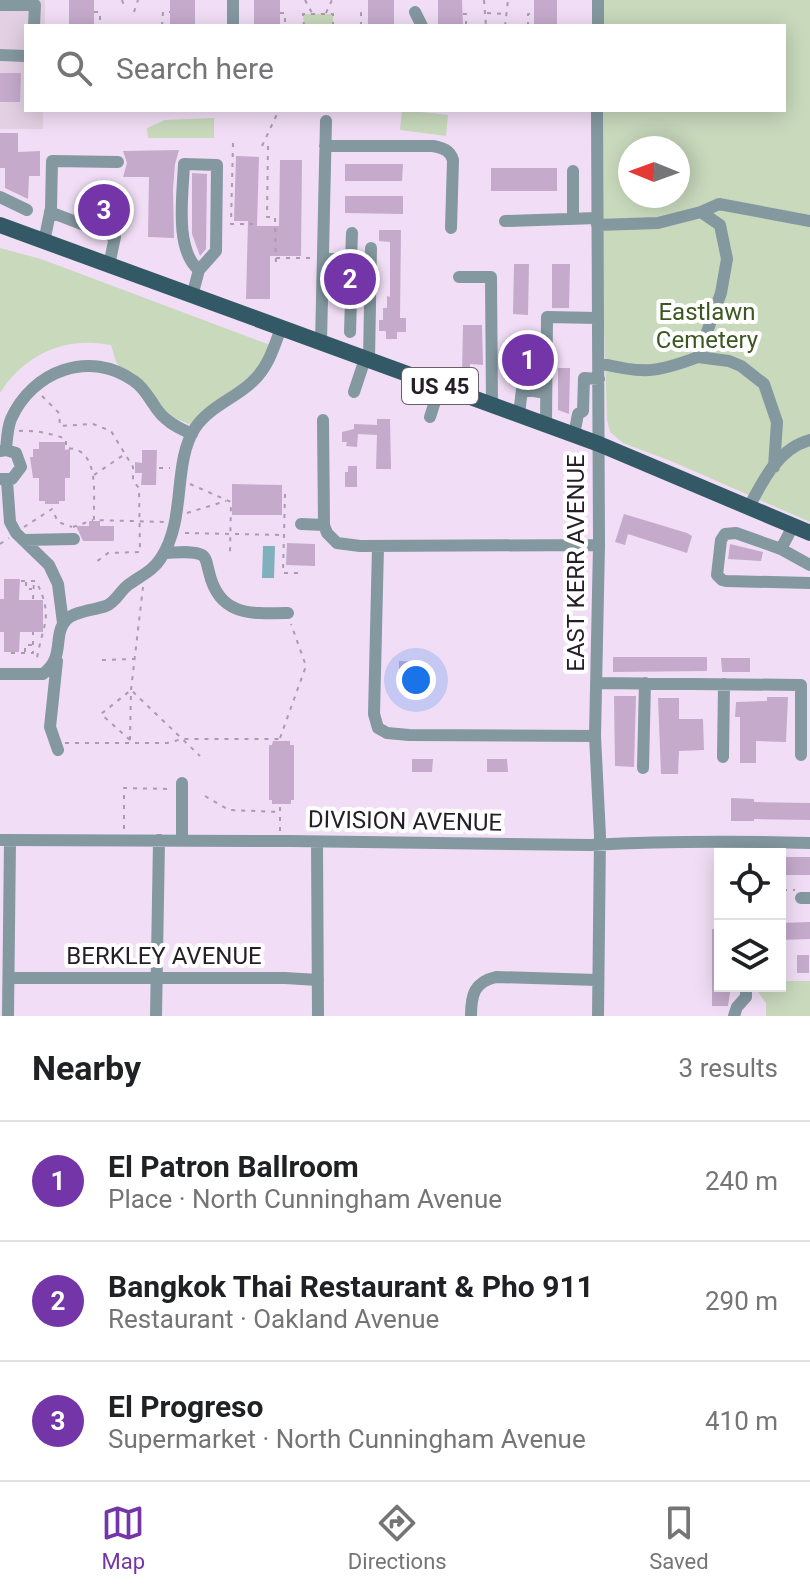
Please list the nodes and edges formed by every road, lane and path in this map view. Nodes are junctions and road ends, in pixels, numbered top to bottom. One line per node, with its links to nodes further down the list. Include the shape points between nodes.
1 (122, 0): 11 (path)
2 (138, 0): 13 (path)
3 (233, 0): 27 (street)
4 (305, 0): 20 (path)
5 (332, 0): 21 (path)
6 (484, 0): 18 (path)
7 (508, 0): 23 (path)
8 (598, 0): 37 (street)
9 (35, 2): 10 (street); 24 (street)
10 (0, 5)
11 (125, 9)
12 (94, 12): 25 (path, via 100,12)
13 (134, 12)
14 (170, 12): 26 (path, via 163,12)
15 (415, 12): 32 (street)
16 (280, 13): 28 (path, via 285,13)
17 (368, 13): 31 (path, via 361,13)
18 (486, 13): 23 (path); 34 (path)
19 (534, 13): 36 (path, via 528,14)
20 (312, 14): 21 (path); 29 (path, via 303,14)
21 (325, 14): 30 (path, via 333,14)
22 (463, 14): 33 (path)
23 (506, 14): 35 (path)
24 (34, 24)
25 (100, 24)
26 (162, 24)
27 (233, 24)
28 (285, 24)
29 (304, 24)
30 (333, 24)
31 (361, 24)
32 (421, 24)
33 (466, 24)
34 (486, 24)
35 (505, 24)
36 (528, 24)
37 (598, 24)
38 (0, 55): 39 (street)
39 (24, 56)
40 (278, 112): 44 (path)
41 (597, 112): 56 (street, EAST KERR AVENUE)
42 (326, 121): 46 (street)
43 (233, 143): 57 (path, via 231,224)
44 (262, 146)
45 (268, 146): 64 (path, via 267,217 275,217)
46 (325, 146): 60 (street, via 445,149 453,160); 65 (street)
47 (118, 162): 51 (street, via 52,161)
48 (573, 171): 53 (street)
49 (0, 197): 59 (street, via 23,209)
50 (733, 206): 52 (street, via 719,204); 55 (street); 58 (street)
51 (50, 212): 62 (street); 66 (street, via 115,237)
52 (701, 212): 56 (street, via 658,223); 58 (street)
53 (573, 219): 54 (street); 56 (street)
54 (505, 221)
55 (810, 221)
56 (597, 222): 74 (street, EAST KERR AVENUE)
57 (253, 224)
58 (720, 225): 77 (street, via 727,259)
59 (6, 228): 62 (main road, US 45)
60 (451, 228)
61 (352, 233): 65 (street, via 351,259)
62 (44, 242): 66 (main road, US 45)
63 (371, 248): 81 (street)
64 (274, 258): 65 (path); 67 (path)
65 (319, 259): 72 (street)
66 (109, 265): 70 (main road, US 45)
67 (276, 266)
68 (199, 270): 68 (street, via 216,251 217,165 184,164 183,238 192,265); 70 (street)
69 (459, 277): 90 (street, via 491,277)
70 (192, 296): 75 (main road, US 45)
71 (351, 299): 73 (street)
72 (323, 311): 73 (street); 78 (street)
73 (351, 314): 76 (street)
74 (598, 318): 83 (street, EAST KERR AVENUE); 89 (street, via 547,317)
75 (281, 328): 78 (main road, US 45); 99 (street, via 261,373 204,418)
76 (350, 332)
77 (707, 338): 80 (street); 82 (street)
78 (321, 343): 81 (main road, US 45)
79 (107, 355): 84 (street)
80 (698, 357): 82 (street); 83 (street, via 663,370 628,371)
81 (367, 360): 86 (main road, US 45); 88 (street)
82 (729, 361): 95 (street, via 764,384)
83 (599, 363): 85 (street, EAST KERR AVENUE)
84 (110, 369): 98 (street, via 84,366 45,377 21,402 10,422); 99 (street, via 147,392 172,426)
85 (599, 379): 100 (street, via 584,378 583,411); 103 (street, EAST KERR AVENUE)
86 (440, 386): 90 (main road, US 45); 93 (street)
87 (41, 390): 97 (path, via 59,413)
88 (354, 392)
89 (546, 393): 92 (street, via 522,389); 96 (street)
90 (492, 405): 92 (main road, US 45)
91 (1, 415): 98 (street)
92 (519, 415): 96 (main road, US 45)
93 (430, 417)
94 (323, 420): 120 (street)
95 (777, 422): 104 (street); 107 (street)
96 (546, 424): 100 (main road, US 45)
97 (60, 426): 101 (path); 106 (path, via 106,427)
98 (13, 430): 101 (path); 105 (street)
99 (192, 434): 112 (street)
100 (574, 435): 103 (main road, US 45)
101 (58, 436): 110 (path, via 66,439 66,448 87,455)
102 (810, 440): 104 (street)
103 (599, 444): 115 (main road, US 45); 128 (street, EAST KERR AVENUE)
104 (794, 444): 107 (street)
105 (3, 451): 111 (street, via 16,453 21,467 17,476)
106 (125, 453): 110 (path); 117 (path, via 139,488)
107 (774, 467): 115 (street, via 766,472)
108 (159, 468): 109 (path)
109 (172, 468)
110 (93, 475): 116 (path)
111 (3, 480): 125 (street, via 10,522)
112 (182, 481): 114 (path); 118 (street)
113 (285, 494): 124 (path)
114 (227, 500): 118 (path); 123 (path)
115 (749, 507): 121 (main road, US 45)
116 (94, 520): 117 (path); 125 (path, via 66,527 52,509)
117 (139, 522): 118 (path); 133 (path, via 140,552 108,553)
118 (176, 523): 123 (path); 132 (street)
119 (301, 524): 120 (street)
120 (324, 525): 129 (street, via 331,539 341,544)
121 (793, 526): 122 (main road, US 45); 130 (street)
122 (810, 533)
123 (230, 534): 124 (path); 131 (path)
124 (284, 535): 135 (path, via 283,573)
125 (18, 536): 126 (street); 127 (path); 144 (street, via 49,565 58,584)
126 (74, 539)
127 (0, 544)
128 (599, 545): 129 (street); 156 (street, EAST KERR AVENUE)
129 (378, 547): 160 (street, via 378,728 409,735)
130 (781, 549): 134 (street); 140 (street, via 725,534 717,575 722,580)
131 (230, 552)
132 (164, 553): 136 (street); 143 (street, via 205,558 211,584 231,608)
133 (96, 562)
134 (810, 565)
135 (300, 573)
136 (142, 578): 144 (street, via 111,604 71,615); 153 (path)
137 (21, 581): 138 (path)
138 (26, 581): 139 (path); 141 (path, via 26,589)
139 (34, 581): 141 (path); 151 (path, via 47,608)
140 (810, 583)
141 (34, 589): 142 (path)
142 (33, 599)
143 (288, 613): 161 (path, via 306,666 281,740)
144 (63, 623): 152 (street)
145 (33, 632): 146 (path)
146 (33, 645): 148 (path, via 25,645); 149 (path)
147 (11, 653): 148 (path)
148 (25, 653): 149 (path)
149 (33, 653): 150 (path)
150 (32, 658)
151 (37, 658)
152 (57, 658): 155 (street, via 43,674); 163 (street, via 50,727)
153 (136, 659): 154 (path); 159 (path)
154 (102, 660)
155 (0, 674)
156 (597, 683): 157 (street); 160 (street, EAST KERR AVENUE)
157 (645, 683): 158 (street); 167 (street)
158 (724, 684): 164 (street, via 801,685); 166 (street)
159 (131, 690): 161 (path); 162 (path); 162 (path, via 101,714)
160 (595, 736): 179 (street, EAST KERR AVENUE)
161 (182, 739): 162 (path); 165 (path)
162 (130, 741): 163 (path)
163 (58, 746)
164 (801, 755)
165 (200, 756)
166 (723, 757)
167 (643, 768)
168 (182, 786): 173 (path, via 124,788); 175 (street)
169 (205, 796): 171 (path, via 229,810)
170 (280, 804): 171 (path)
171 (280, 812): 176 (path)
172 (5, 840): 173 (street, DIVISION AVENUE); 181 (street)
173 (124, 840): 174 (street, DIVISION AVENUE)
174 (159, 840): 175 (street, DIVISION AVENUE); 182 (street)
175 (182, 840): 176 (street, DIVISION AVENUE)
176 (279, 841): 177 (street, DIVISION AVENUE)
177 (317, 842): 179 (street, DIVISION AVENUE); 183 (street)
178 (810, 843): 180 (street, DIVISION AVENUE)
179 (600, 845): 180 (street, DIVISION AVENUE); 184 (street, EAST KERR AVENUE)
180 (745, 848)
181 (9, 978): 182 (street, BERKLEY AVENUE); 186 (street)
182 (157, 978): 183 (street, BERKLEY AVENUE); 187 (street)
183 (318, 980): 188 (street)
184 (597, 980): 189 (street, via 486,979 472,996); 190 (street, EAST KERR AVENUE)
185 (746, 992): 191 (street)
186 (8, 1016)
187 (156, 1016)
188 (318, 1016)
189 (471, 1016)
190 (598, 1016)
191 (734, 1016)

